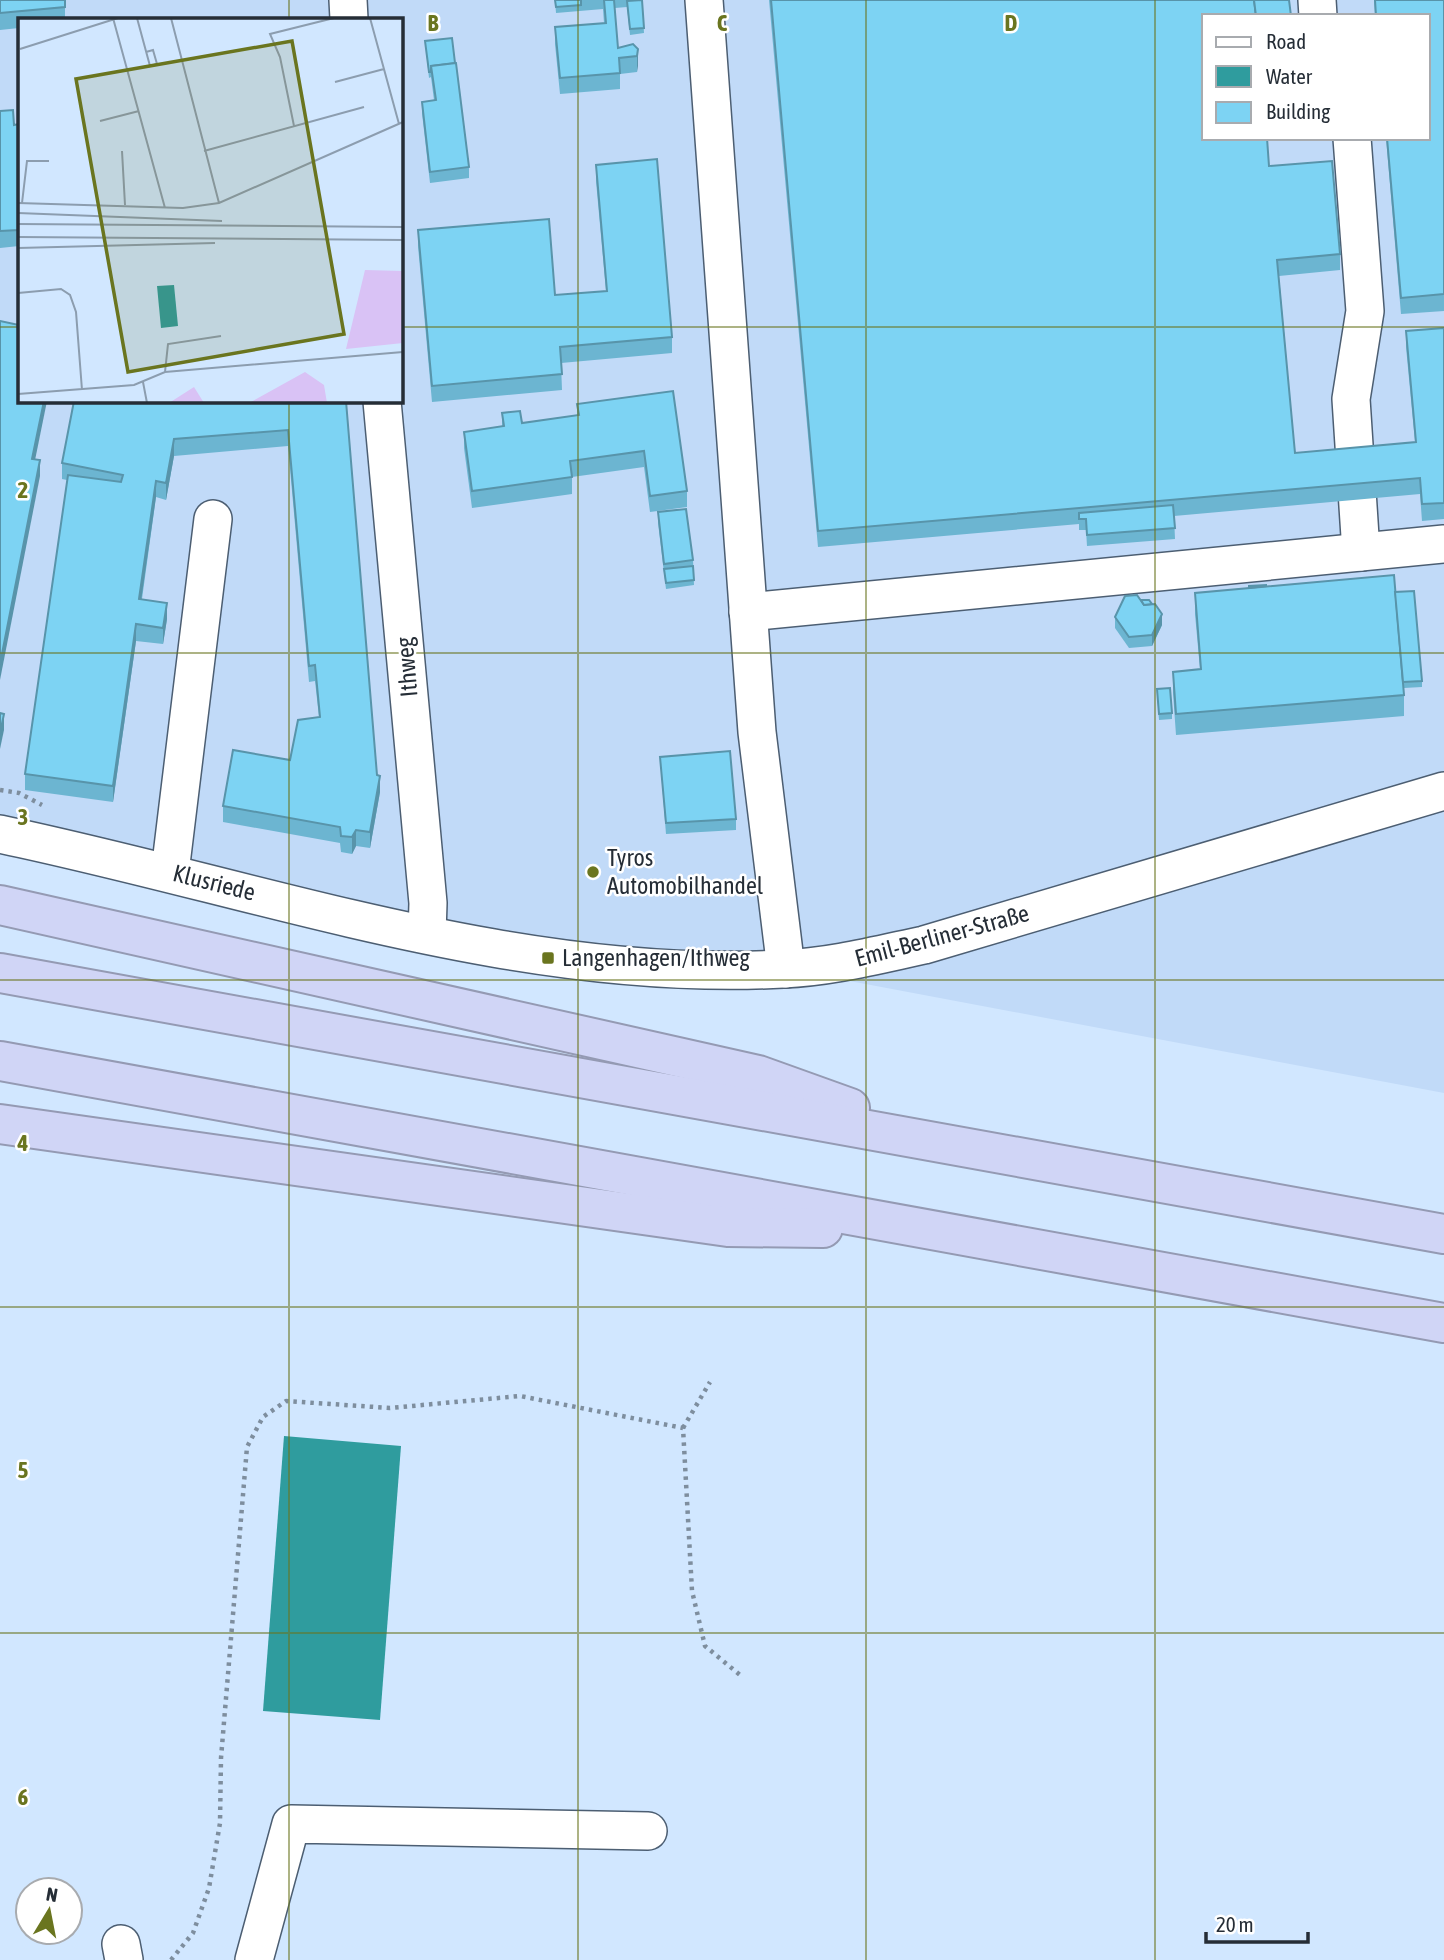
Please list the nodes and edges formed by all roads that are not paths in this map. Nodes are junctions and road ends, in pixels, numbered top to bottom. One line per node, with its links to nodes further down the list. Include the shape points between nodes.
1 (348, 0): 3 (street)
2 (705, 0): 9 (street)
3 (349, 18)
4 (1352, 140): 8 (street, via 1365,311 1351,399)
5 (382, 402): 14 (street, Ithweg, via 428,903)
6 (214, 519): 12 (street)
7 (1444, 544): 8 (street)
8 (1361, 552): 9 (street)
9 (748, 612): 15 (street, via 766,825)
10 (1444, 791): 15 (street, Emil-Berliner-Straße, via 924,945 855,961)
11 (0, 834): 12 (street, Klusriede)
12 (170, 872): 14 (street, Klusriede)
13 (0, 905): 19 (highway, via 758,1075)
14 (427, 934): 15 (street, Emil-Berliner-Straße, via 611,966 705,972)
15 (786, 969)
16 (0, 974): 19 (highway)
17 (0, 1061): 20 (highway)
18 (0, 1124): 20 (highway, via 728,1227)
19 (955, 1145): 21 (highway)
20 (940, 1231): 22 (highway)
21 (1444, 1234)
22 (1444, 1323)
23 (648, 1831): 24 (street, via 291,1824)
24 (254, 1960)

